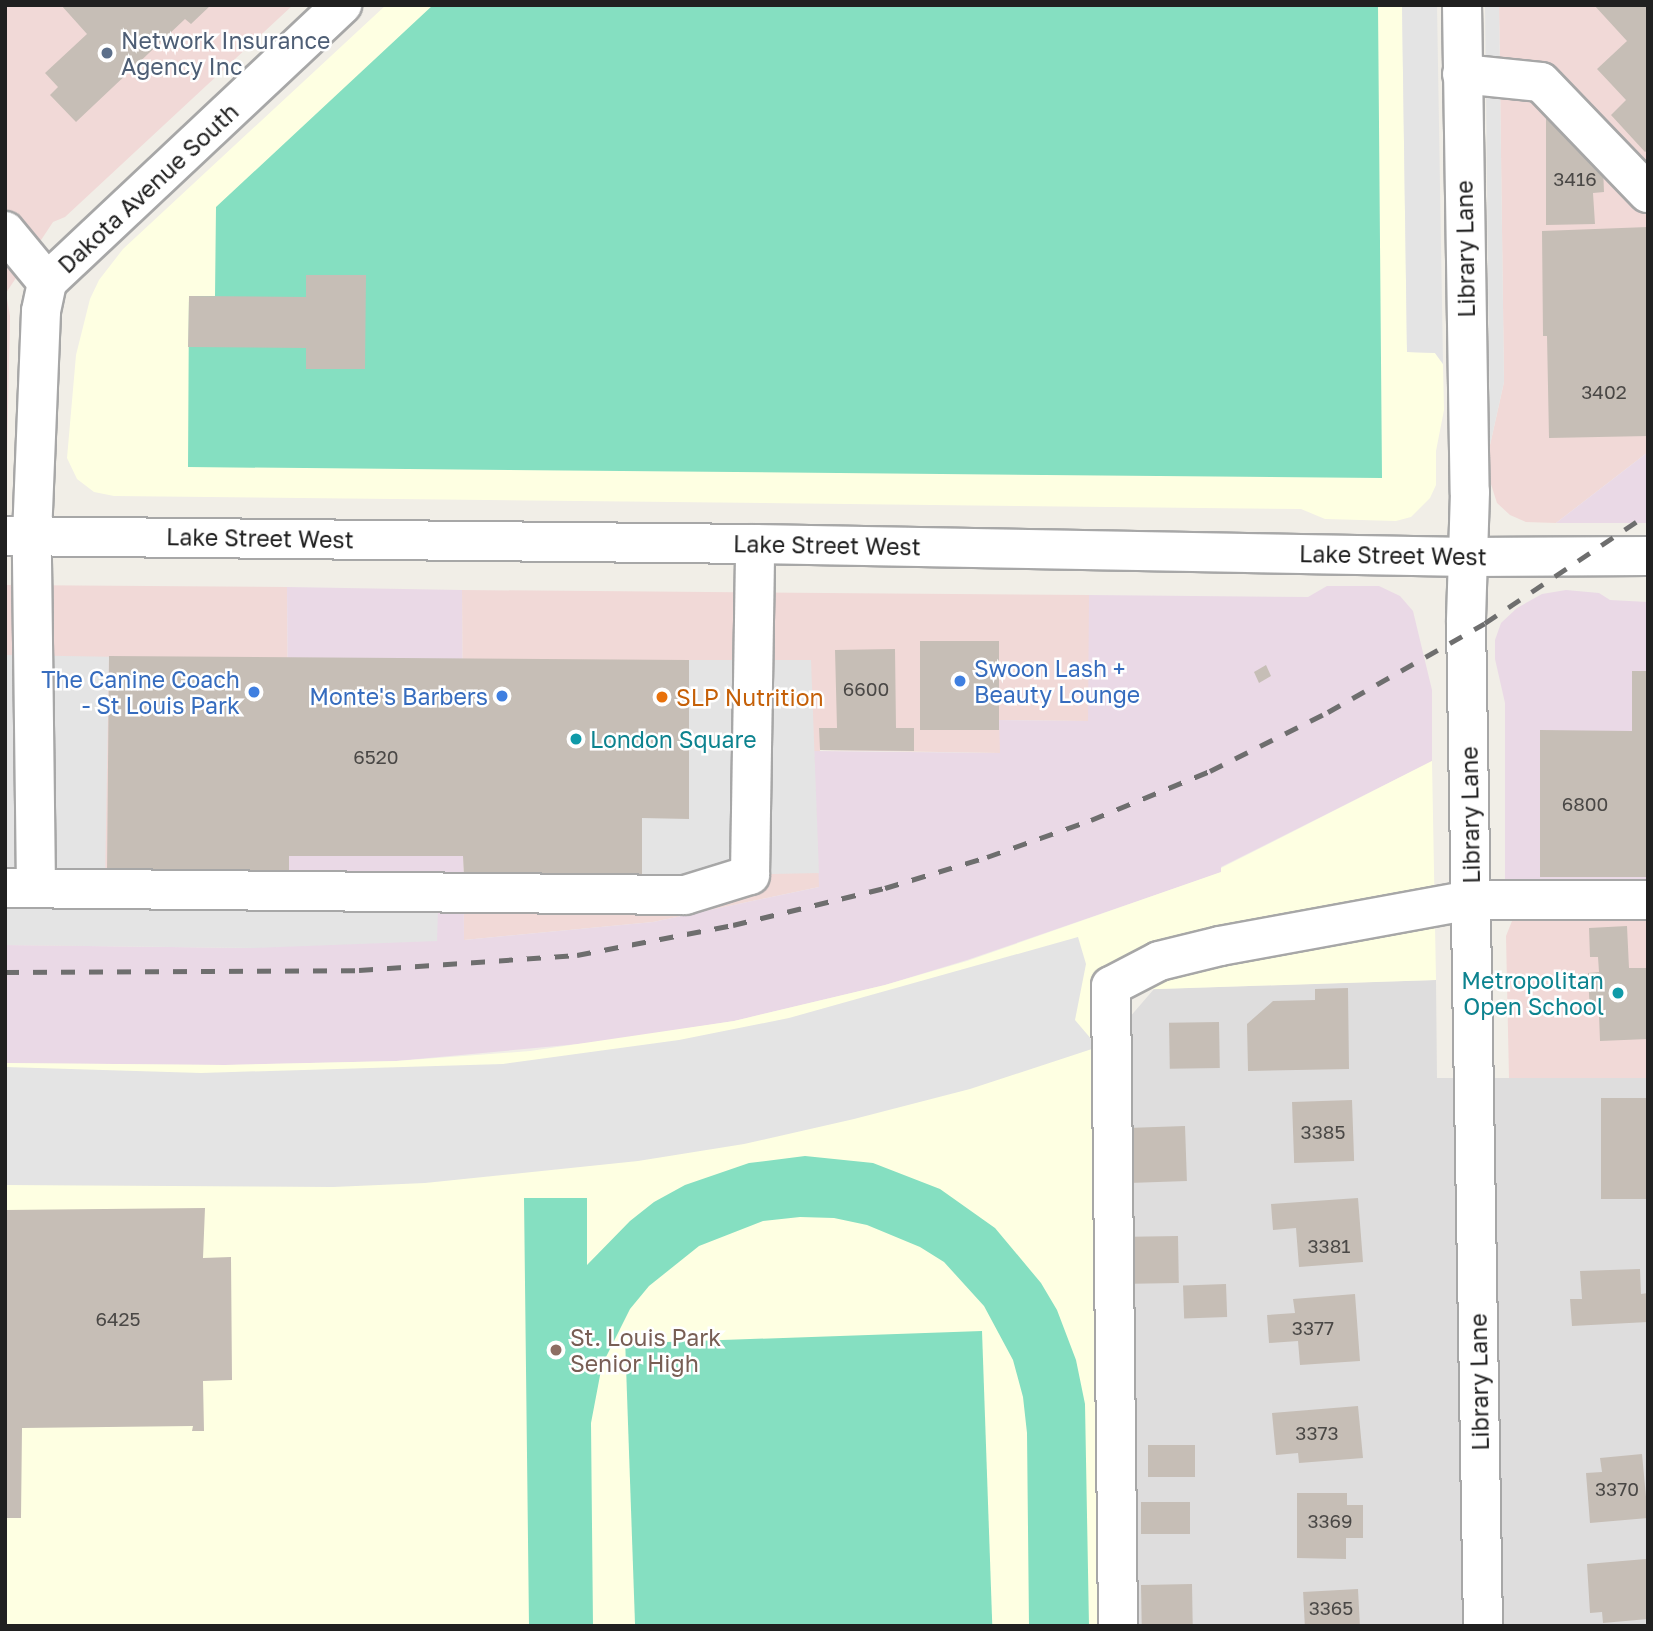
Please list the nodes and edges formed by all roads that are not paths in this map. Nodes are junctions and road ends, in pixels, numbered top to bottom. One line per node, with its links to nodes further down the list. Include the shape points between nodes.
1 (1462, 5): 3 (street, Library Lane)
2 (335, 7): 6 (street, Dakota Avenue South)
3 (1462, 74): 4 (street, via 1541,82); 10 (street, Library Lane)
4 (1648, 193)
5 (5, 231): 6 (street)
6 (47, 282): 7 (street, Dakota Avenue South)
7 (19, 536): 8 (street, Lake Street West); 11 (street, Dakota Avenue South)
8 (755, 544): 10 (street, Lake Street West); 11 (street, via 750,875 685,895)
9 (1648, 556): 10 (street, Lake Street West)
10 (1469, 557): 12 (street, Library Lane)
11 (20, 888)
12 (1471, 900): 13 (street); 14 (street, via 1220,946 1158,961 1111,986); 15 (street, Library Lane)
13 (1648, 900)
14 (1118, 1626)
15 (1483, 1626)

